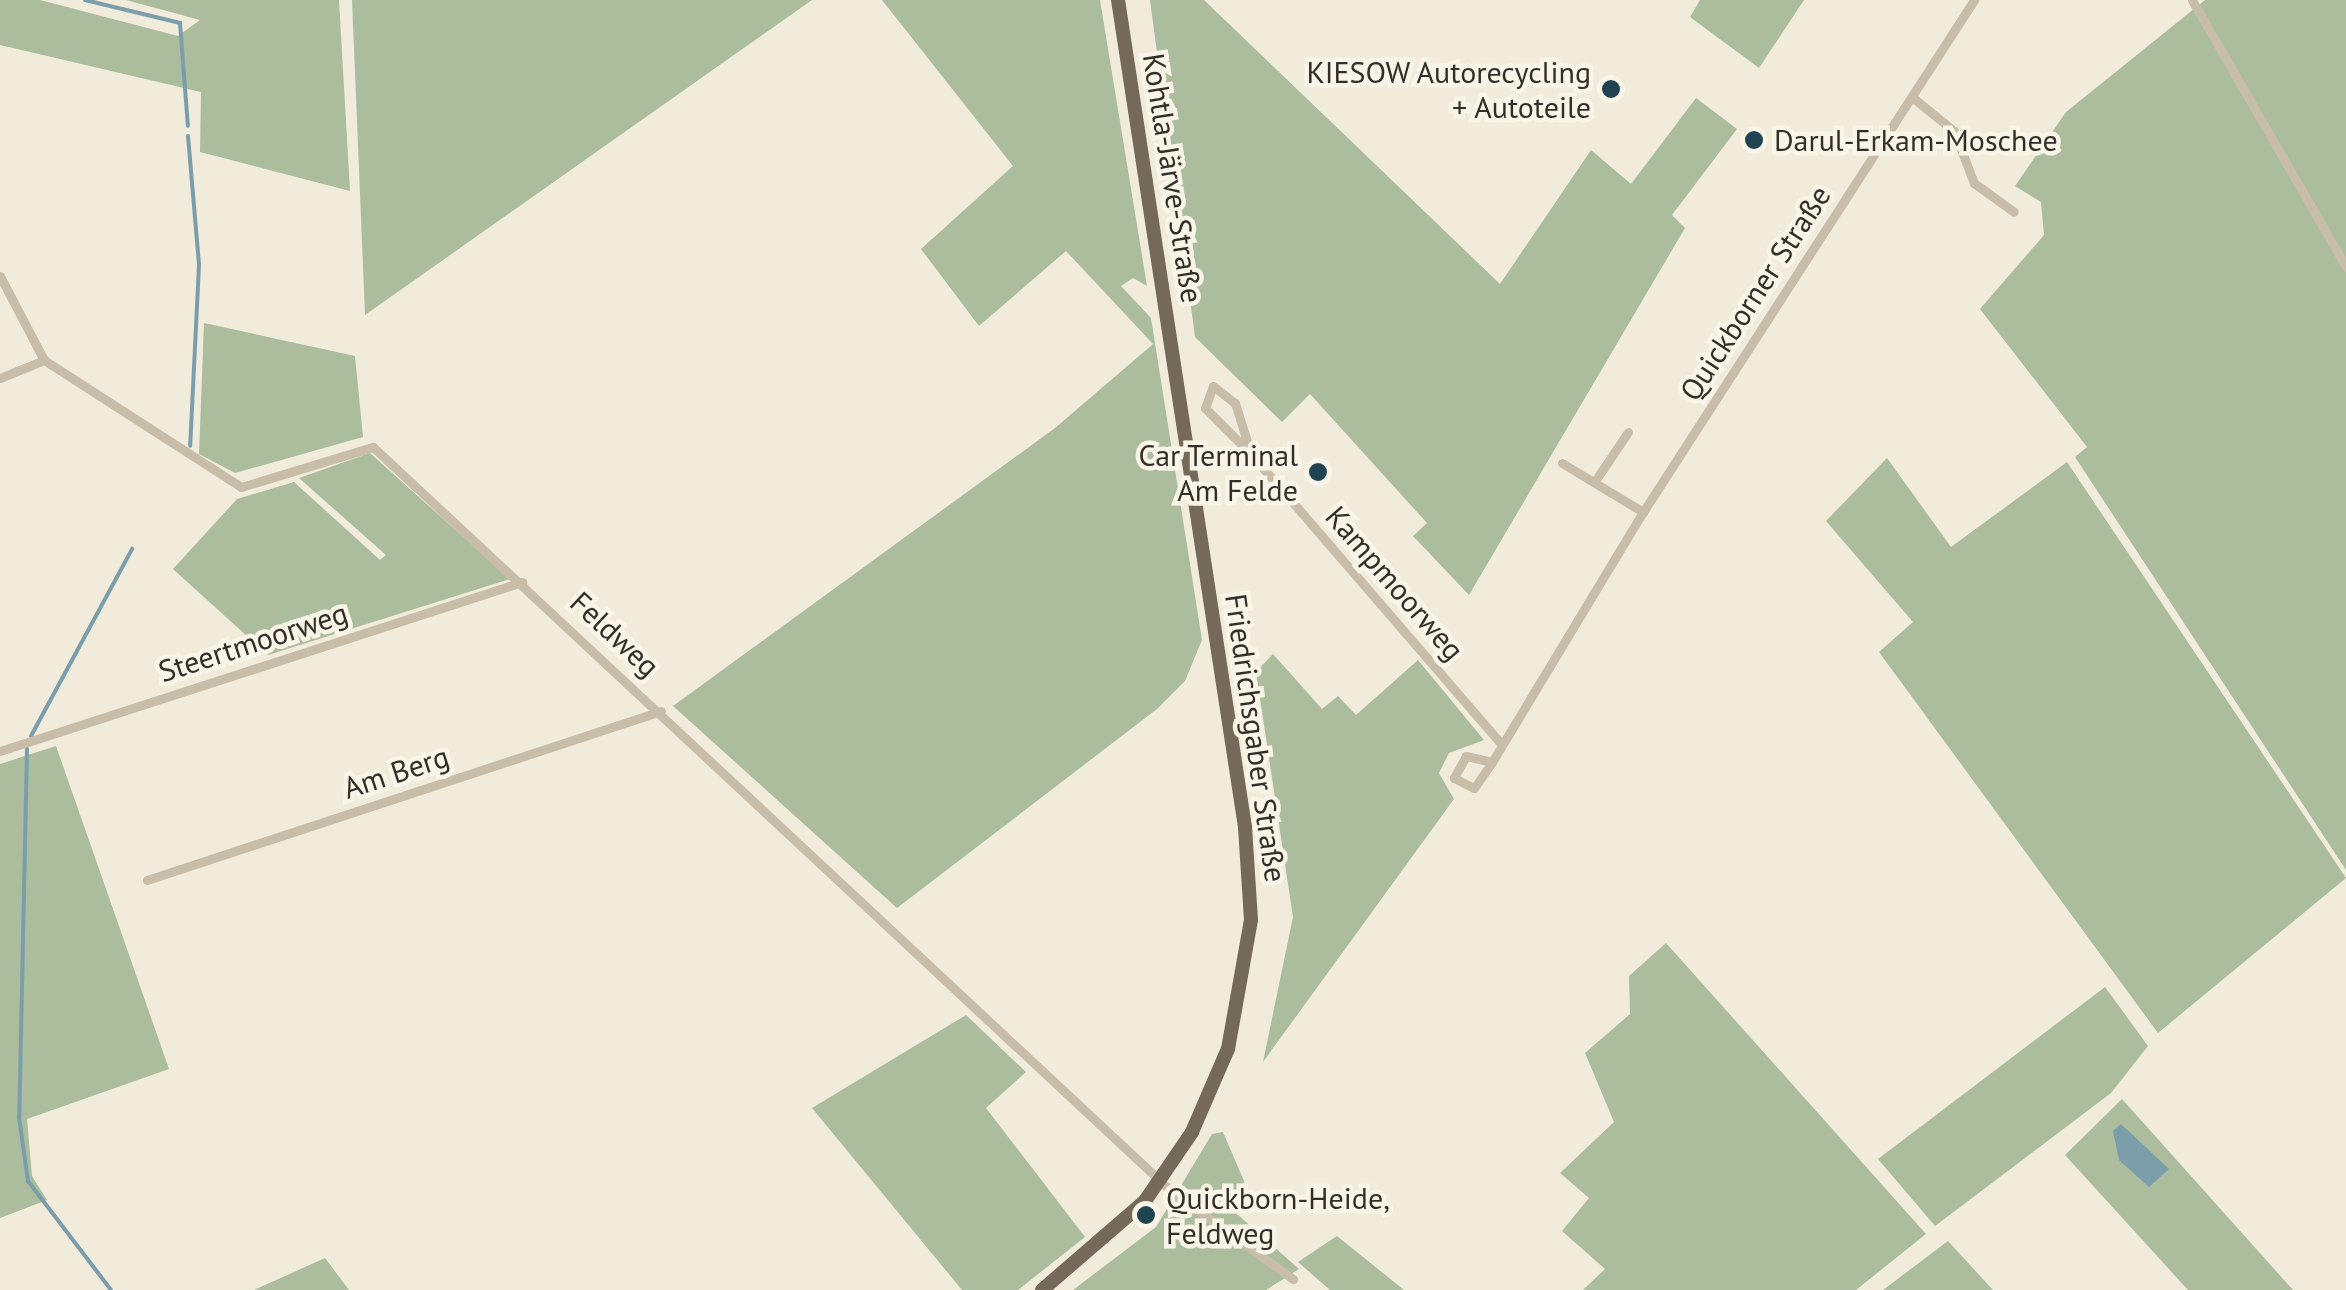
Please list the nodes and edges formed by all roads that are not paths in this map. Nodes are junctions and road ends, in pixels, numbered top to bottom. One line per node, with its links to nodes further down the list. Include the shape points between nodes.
1 (1118, 0): 9 (main road, Kohtla-Järve-Straße)
2 (1974, 0): 4 (street, Quickborner Straße)
3 (2192, 0): 6 (street)
4 (1912, 97): 5 (street, via 1954,131 1974,183); 15 (street, Quickborner Straße)
5 (2014, 212)
6 (2346, 266)
7 (0, 276): 8 (street, Feldweg)
8 (44, 360): 10 (street); 16 (street, Feldweg, via 241,487 373,447)
9 (1172, 365): 22 (main road, Friedrichsgaber Straße, via 1245,827 1251,920 1224,1058)
10 (0, 378)
11 (1628, 432): 14 (street)
12 (1251, 454): 12 (street, Kampmoorweg, via 1234,402 1213,386 1205,408); 18 (street, Kampmoorweg)
13 (1562, 462): 14 (street)
14 (1595, 482): 15 (street)
15 (1642, 512): 18 (street, Quickborner Straße)
16 (522, 582): 17 (street, Feldweg); 19 (street, Steertmoorweg)
17 (661, 711): 21 (street, Am Berg); 22 (street, Feldweg)
18 (1502, 745): 20 (street)
19 (0, 751)
20 (1492, 762): 20 (street, via 1474,788 1454,778 1466,756)
21 (147, 880)
22 (1161, 1181): 23 (street, Feldweg); 24 (main road, Friedrichsgaber Straße)
23 (1293, 1280)
24 (1042, 1290)

